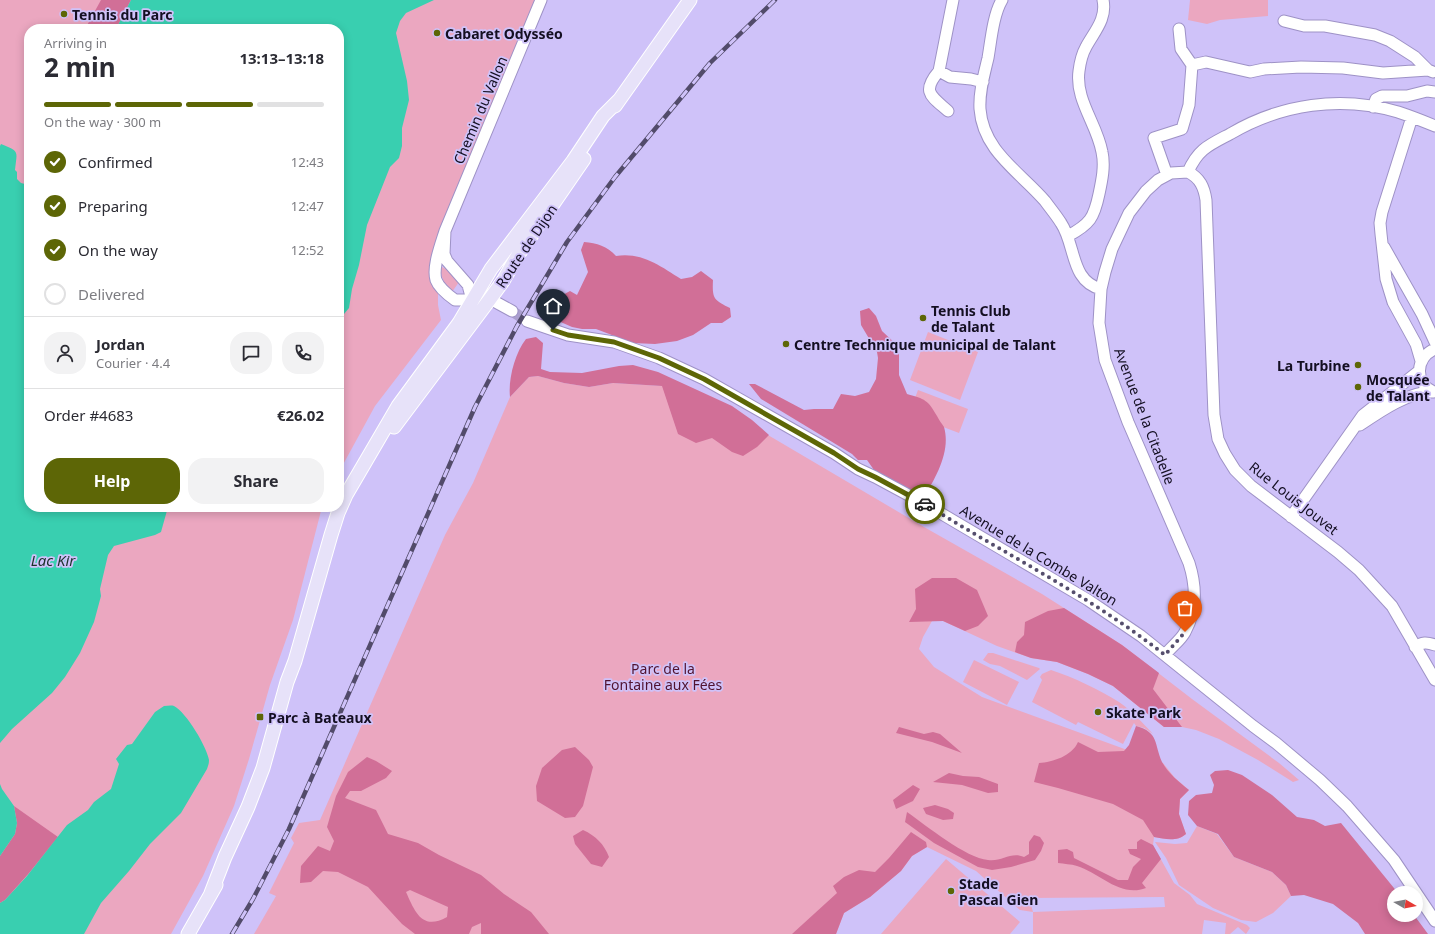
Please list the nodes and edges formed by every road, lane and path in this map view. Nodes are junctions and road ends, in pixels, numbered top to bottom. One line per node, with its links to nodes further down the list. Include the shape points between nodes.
1 (541, 0): 21 (street, Chemin du Vallon)
2 (690, 0): 13 (main road, Route de Dijon)
3 (953, 0): 9 (street)
4 (1002, 0): 11 (street, via 996,16)
5 (1103, 0): 22 (street, via 1103,17 1084,52 1078,80 1083,104 1100,145 1102,177 1091,219)
6 (1284, 21): 10 (street, via 1375,35 1415,57)
7 (1179, 29): 8 (street, via 1181,49)
8 (1192, 65): 10 (street, via 1206,62 1250,72 1301,67 1343,68 1384,74); 19 (street, via 1189,105 1182,129 1154,138)
9 (939, 71): 11 (street, via 950,77); 15 (street, via 932,80 929,90 931,96)
10 (1432, 72)
11 (983, 82): 22 (street, via 980,111 989,139 1000,157 1045,201)
12 (1435, 92): 14 (street, via 1382,96 1376,99)
13 (619, 100): 20 (main road, Route de Dijon, via 603,116); 25 (main road, Route de Dijon, via 576,172)
14 (1373, 107): 16 (street); 18 (street, via 1322,104 1293,108 1264,117 1204,148 1196,156)
15 (948, 111)
16 (1412, 117): 17 (street); 23 (street, via 1382,212 1380,234)
17 (1435, 126)
18 (1188, 172): 19 (street, Avenue de la Citadelle); 38 (street, Rue Louis Jouvet, via 1201,182 1206,200 1214,415 1218,439 1228,461 1244,480)
19 (1166, 175): 24 (street, Avenue de la Citadelle, via 1146,191 1129,213 1112,249)
20 (555, 185): 25 (main road, Route de Dijon, via 538,217 499,275); 26 (main road, Route de Dijon, via 491,269)
21 (445, 231): 26 (street, Chemin du Vallon, via 444,254 468,285); 26 (street, Chemin du Vallon, via 435,270 436,280 455,300)
22 (1068, 236): 24 (street, via 1077,268 1093,287)
23 (1383, 245): 30 (street); 32 (street, via 1386,279 1393,302 1416,344)
24 (1101, 289): 41 (street, Avenue de la Citadelle, via 1099,323 1105,360 1128,422 1193,576 1193,610 1185,632)
25 (490, 299): 26 (main road); 27 (street); 29 (main road)
26 (472, 300): 29 (main road, via 471,315); 35 (main road, Route de Dijon, via 459,323 398,406)
27 (512, 311)
28 (527, 321): 41 (street, Avenue de la Combe Valton, via 568,335 614,342 659,358 704,379 1088,600)
29 (458, 341): 35 (main road)
30 (1435, 342)
31 (1435, 349): 32 (street, via 1429,352)
32 (1420, 366): 33 (street, via 1423,384); 34 (street, via 1363,415)
33 (1434, 392): 34 (street, via 1412,396)
34 (1354, 428): 38 (street)
35 (371, 453): 36 (main road)
36 (344, 500)
37 (338, 512): 42 (main road)
38 (1291, 518): 40 (street, Rue Louis Jouvet, via 1359,570 1392,606)
39 (1435, 645): 40 (street, via 1427,642)
40 (1415, 647): 43 (street, Rue Louis Jouvet)
41 (1165, 655): 47 (street, Avenue de la Combe Valton, via 1276,743 1347,806 1394,860)
42 (295, 661): 44 (main road); 45 (main road, via 297,674)
43 (1435, 680)
44 (287, 682): 45 (main road, via 288,694 276,741); 46 (main road, via 257,785)
45 (278, 746): 46 (main road, via 262,794)
46 (211, 893): 48 (main road)
47 (1435, 921)
48 (188, 934)

